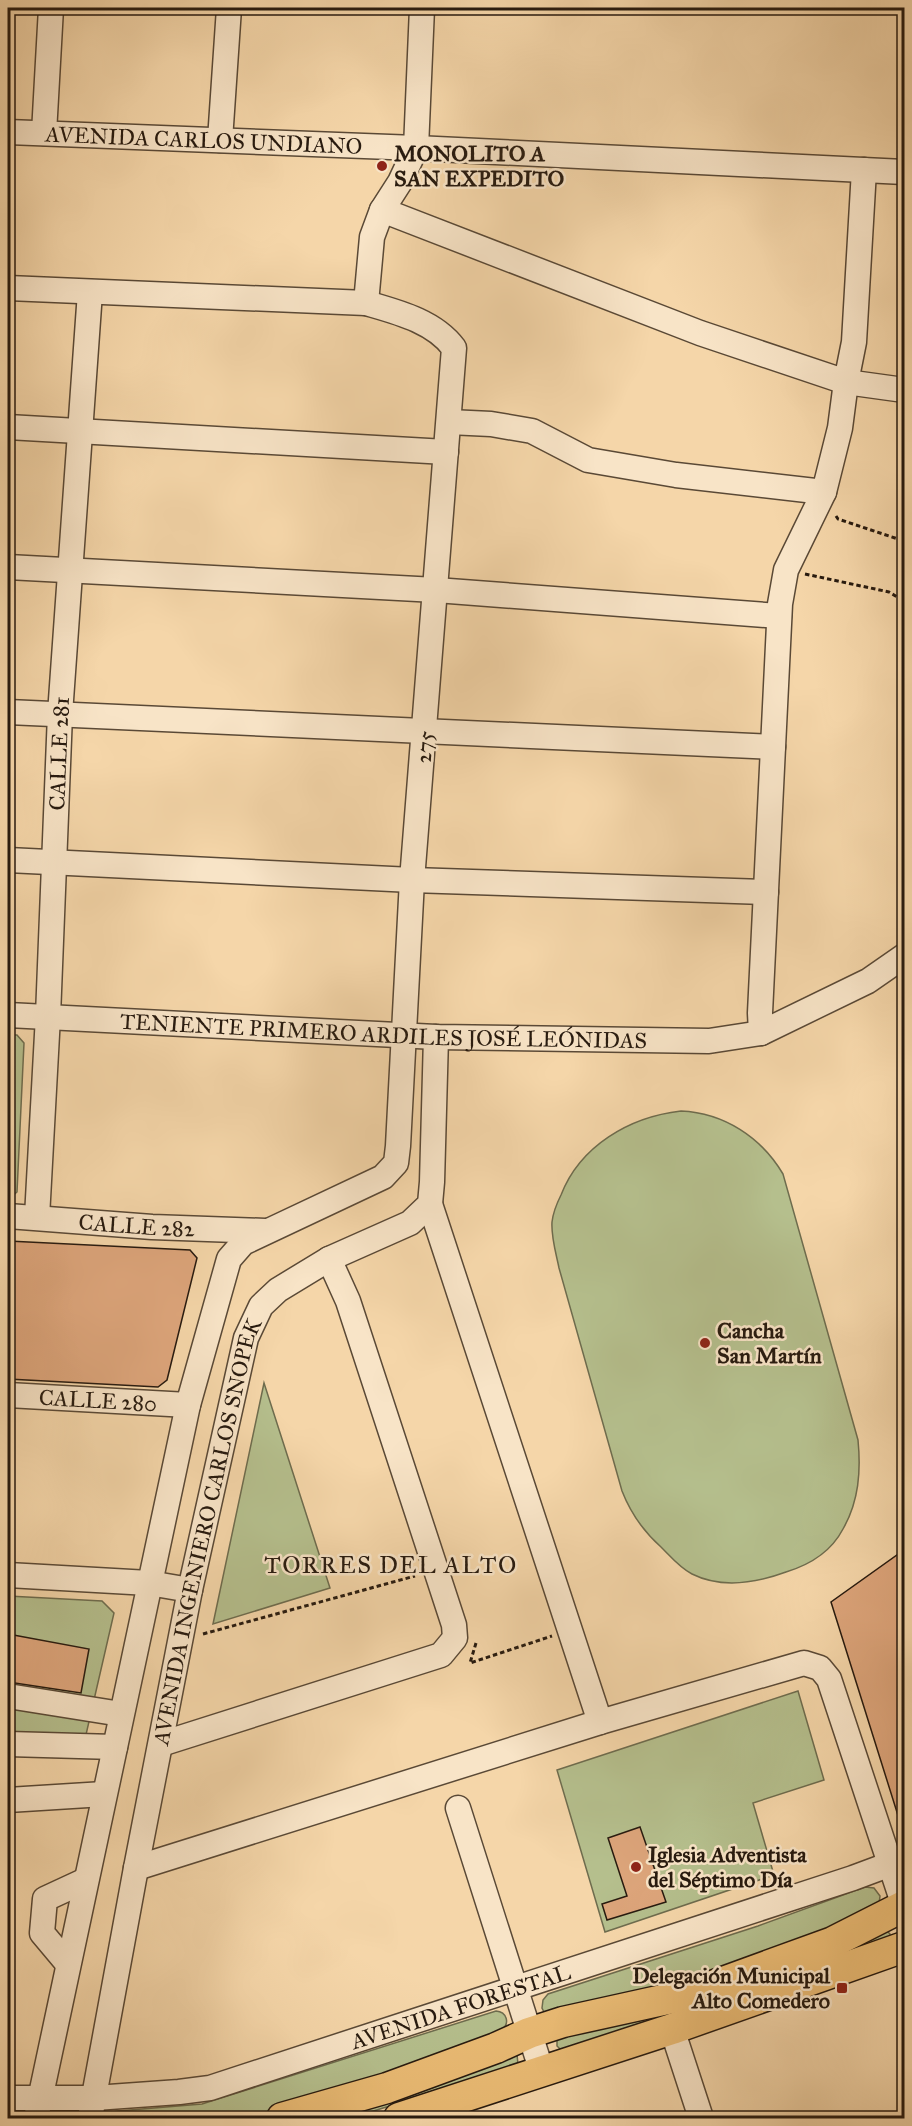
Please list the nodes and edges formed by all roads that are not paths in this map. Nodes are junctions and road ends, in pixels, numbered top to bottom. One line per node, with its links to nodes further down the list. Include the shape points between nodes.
1 (51, 8): 5 (street)
2 (230, 8): 6 (street)
3 (422, 8): 7 (street)
4 (8, 132): 5 (street, AVENIDA CARLOS UNDIANO)
5 (44, 133): 6 (street, AVENIDA CARLOS UNDIANO)
6 (220, 140): 7 (street, AVENIDA CARLOS UNDIANO)
7 (416, 148): 8 (street, AVENIDA CARLOS UNDIANO); 10 (street)
8 (864, 170): 9 (street, AVENIDA CARLOS UNDIANO); 14 (street, via 854,342)
9 (904, 172)
10 (382, 210): 13 (street, via 372,237); 14 (street, via 700,333)
11 (8, 288): 12 (street)
12 (90, 292): 13 (street); 18 (street, CALLE 281)
13 (366, 303): 16 (street, 275, via 413,319 445,336 454,348)
14 (846, 382): 15 (street); 20 (street, via 840,428)
15 (904, 390)
16 (449, 422): 19 (street, 275); 20 (street, via 532,431 588,460 676,475)
17 (8, 427): 18 (street)
18 (81, 430): 19 (street); 22 (street, CALLE 281)
19 (447, 452): 23 (street, 275)
20 (824, 492): 24 (street, via 786,570)
21 (8, 567): 22 (street)
22 (71, 570): 23 (street); 26 (street, CALLE 281)
23 (436, 590): 24 (street); 27 (street, 275)
24 (779, 616): 28 (street)
25 (8, 712): 26 (street)
26 (60, 714): 27 (street); 30 (street, CALLE 281)
27 (425, 731): 28 (street); 31 (street, 275)
28 (773, 747): 32 (street)
29 (8, 860): 30 (street)
30 (54, 863): 31 (street); 37 (street, CALLE 281)
31 (412, 880): 32 (street); 39 (street, 275)
32 (766, 892): 38 (street)
33 (904, 956): 35 (street)
34 (904, 971): 35 (street)
35 (868, 981): 38 (street, TENIENTE PRIMERO ARDILES JOSÉ LEÓNIDAS)
36 (8, 1015): 37 (street, TENIENTE PRIMERO ARDILES JOSÉ LEÓNIDAS)
37 (48, 1016): 39 (street, TENIENTE PRIMERO ARDILES JOSÉ LEÓNIDAS); 44 (street, CALLE 281)
38 (762, 1033): 40 (street, TENIENTE PRIMERO ARDILES JOSÉ LEÓNIDAS, via 709,1041)
39 (404, 1035): 40 (street, TENIENTE PRIMERO ARDILES JOSÉ LEÓNIDAS); 41 (street, 275)
40 (436, 1036): 42 (street)
41 (398, 1146): 45 (street, AVENIDA INGENIERO CARLOS SNOPEK, via 396,1163 383,1177)
42 (430, 1204): 46 (street, AVENIDA INGENIERO CARLOS SNOPEK, via 410,1222); 54 (street)
43 (8, 1216): 44 (street, CALLE 282)
44 (37, 1217): 45 (street, CALLE 282)
45 (267, 1231): 48 (street, AVENIDA INGENIERO CARLOS SNOPEK, via 243,1243 229,1258)
46 (329, 1259): 51 (street, AVENIDA INGENIERO CARLOS SNOPEK, via 278,1290 261,1306 246,1338); 56 (street, via 348,1301 454,1625 454,1638 441,1654)
47 (8, 1395): 48 (street, CALLE 280)
48 (188, 1405): 50 (street, AVENIDA INGENIERO CARLOS SNOPEK)
49 (8, 1575): 50 (street)
50 (149, 1582): 51 (street); 53 (street, AVENIDA INGENIERO CARLOS SNOPEK)
51 (190, 1590): 56 (street, AVENIDA INGENIERO CARLOS SNOPEK)
52 (8, 1696): 53 (street)
53 (121, 1714): 57 (street, AVENIDA INGENIERO CARLOS SNOPEK)
54 (600, 1722): 61 (street, via 804,1664 820,1668 829,1679); 62 (street)
55 (8, 1744): 57 (street)
56 (161, 1744): 62 (street, AVENIDA INGENIERO CARLOS SNOPEK)
57 (115, 1746): 58 (street, AVENIDA INGENIERO CARLOS SNOPEK)
58 (104, 1794): 59 (street); 63 (street, AVENIDA INGENIERO CARLOS SNOPEK)
59 (8, 1800)
60 (458, 1808): 67 (street)
61 (897, 1862): 64 (street); 67 (street, AVENIDA FORESTAL)
62 (136, 1868): 73 (street, AVENIDA INGENIERO CARLOS SNOPEK)
63 (86, 1880): 66 (street, AVENIDA INGENIERO CARLOS SNOPEK); 66 (street, via 45,1899 42,1933)
64 (904, 1906): 69 (main road, AVENIDA FORESTAL, via 833,1942 690,1994)
65 (904, 1947): 68 (main road)
66 (68, 1964): 72 (street, AVENIDA INGENIERO CARLOS SNOPEK)
67 (516, 1988): 69 (street); 73 (street, AVENIDA FORESTAL, via 210,2088)
68 (672, 2029): 70 (main road); 76 (street)
69 (529, 2033): 70 (street); 74 (main road, AVENIDA FORESTAL, via 387,2088)
70 (542, 2072): 75 (main road)
71 (8, 2098): 72 (street, AVENIDA FORESTAL)
72 (38, 2108): 73 (street, AVENIDA FORESTAL)
73 (93, 2108)
74 (282, 2118)
75 (399, 2118)
76 (701, 2118)

